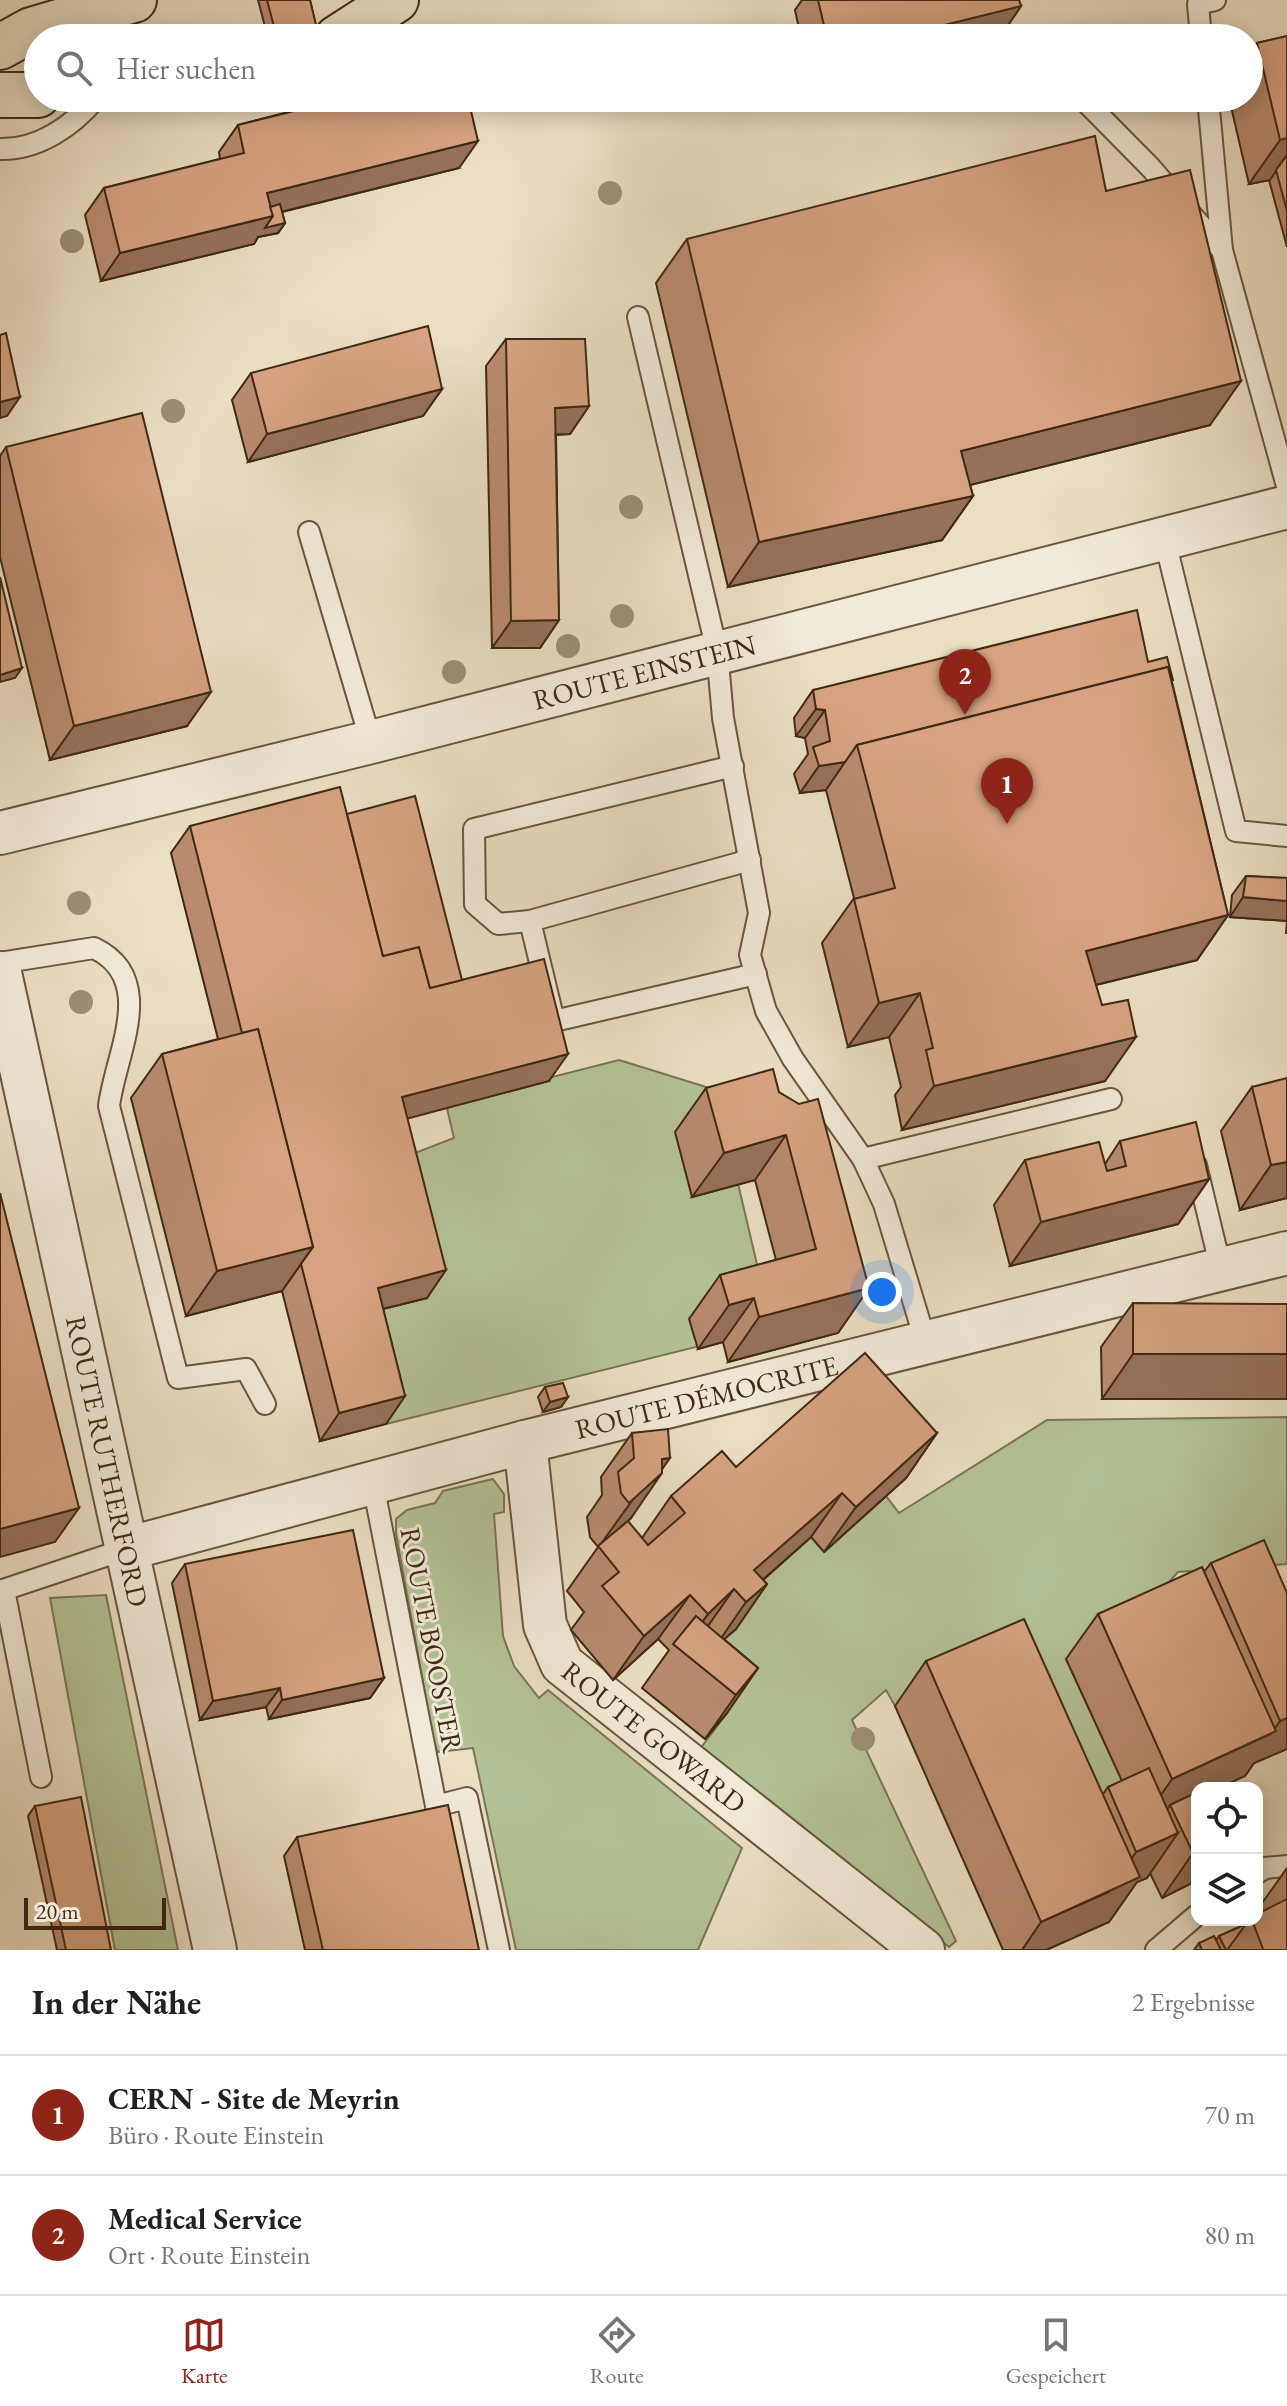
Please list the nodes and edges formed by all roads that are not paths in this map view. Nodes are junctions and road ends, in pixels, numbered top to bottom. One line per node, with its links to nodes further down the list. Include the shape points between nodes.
1 (134, 0): 4 (main road)
2 (396, 0): 5 (main road)
3 (1215, 0): 6 (lane, via 1198,4)
4 (52, 24)
5 (359, 24)
6 (1200, 24)
7 (24, 34): 8 (main road)
8 (0, 47)
9 (0, 95): 10 (main road)
10 (24, 95)
11 (84, 112): 14 (lane, via 50,137)
12 (1096, 112): 15 (lane)
13 (1209, 112): 15 (lane)
14 (0, 149)
15 (1222, 250): 17 (lane)
16 (638, 317): 21 (lane)
17 (1287, 486)
18 (1287, 507): 20 (street, ROUTE EINSTEIN)
19 (309, 532): 22 (lane)
20 (1164, 537): 21 (street, ROUTE EINSTEIN); 25 (lane, via 1236,831)
21 (717, 651): 22 (street, ROUTE EINSTEIN); 23 (lane)
22 (371, 742): 24 (street, ROUTE EINSTEIN)
23 (733, 766): 26 (lane); 27 (lane, via 474,829 475,904 498,924)
24 (0, 833)
25 (1287, 836)
26 (750, 860): 27 (lane); 30 (lane, via 759,913 750,955)
27 (530, 921): 30 (lane, via 554,1021)
28 (0, 963): 37 (lane, via 94,948 117,963 127,980 129,1030 109,1106 178,1378 246,1369)
29 (0, 973): 40 (street, ROUTE RUTHERFORD)
30 (756, 974): 33 (lane, via 766,1011 786,1047)
31 (1111, 1099): 33 (lane)
32 (1192, 1149): 35 (lane)
33 (863, 1159): 36 (lane, via 884,1204)
34 (1287, 1253): 35 (street, ROUTE DÉMOCRITE)
35 (1221, 1269): 36 (street, ROUTE DÉMOCRITE)
36 (926, 1343): 38 (street, ROUTE DÉMOCRITE)
37 (265, 1404)
38 (525, 1442): 39 (street, ROUTE DÉMOCRITE); 48 (street, ROUTE GOWARD, via 545,1625 562,1664)
39 (373, 1484): 40 (street, ROUTE DÉMOCRITE); 47 (lane, ROUTE BOOSTER, via 436,1806 467,1798)
40 (126, 1549): 41 (lane); 46 (street, ROUTE RUTHERFORD)
41 (2, 1590): 42 (lane)
42 (41, 1777)
43 (1287, 1866): 44 (lane)
44 (1263, 1869)
45 (1191, 1920): 49 (lane)
46 (215, 1950)
47 (499, 1950)
48 (923, 1950)
49 (1156, 1950)

